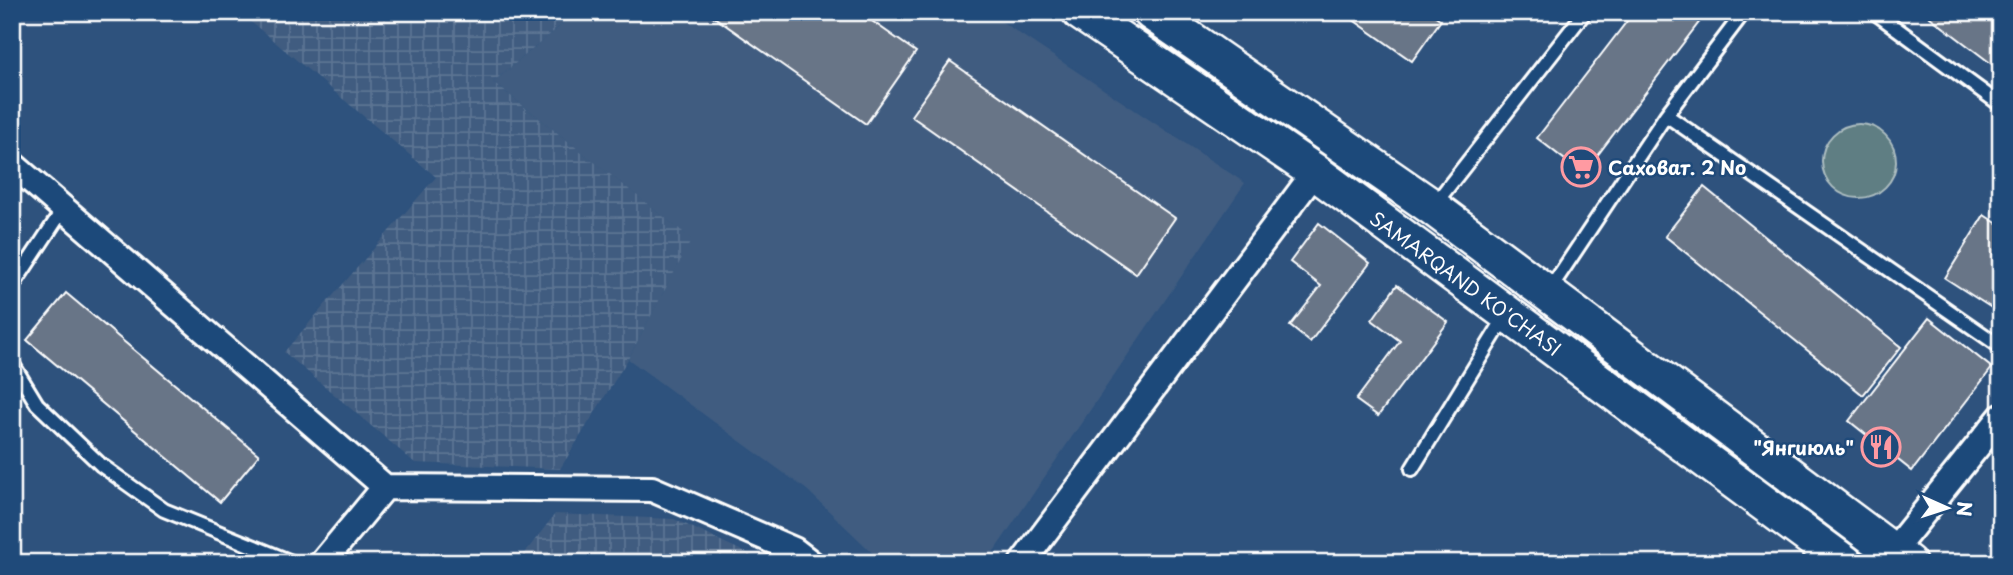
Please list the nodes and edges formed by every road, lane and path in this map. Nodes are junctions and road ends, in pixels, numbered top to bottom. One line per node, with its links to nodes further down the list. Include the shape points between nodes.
1 (1080, 12): 10 (main road, SAMARQAND KO'CHASI)
2 (1151, 12): 8 (main road)
3 (1584, 12): 11 (lane)
4 (1744, 12): 7 (lane)
5 (1874, 12): 6 (lane)
6 (2001, 105)
7 (1667, 115): 14 (lane); 16 (lane)
8 (1337, 140): 10 (main road); 11 (main road)
9 (12, 163): 12 (street)
10 (1315, 172): 15 (main road, SAMARQAND KO'CHASI); 25 (street)
11 (1432, 207): 14 (main road)
12 (64, 208): 13 (lane); 20 (street)
13 (12, 287)
14 (1548, 292): 21 (main road)
15 (1507, 314): 19 (lane); 26 (main road, SAMARQAND KO'CHASI)
16 (2001, 347)
17 (12, 363): 22 (lane, via 37,404 111,473 164,510)
18 (2001, 417): 21 (street)
19 (1412, 469)
20 (386, 487): 23 (street); 24 (street, via 652,489 794,550)
21 (1900, 557)
22 (294, 563)
23 (322, 563)
24 (811, 563)
25 (1022, 563)
26 (1845, 563)

